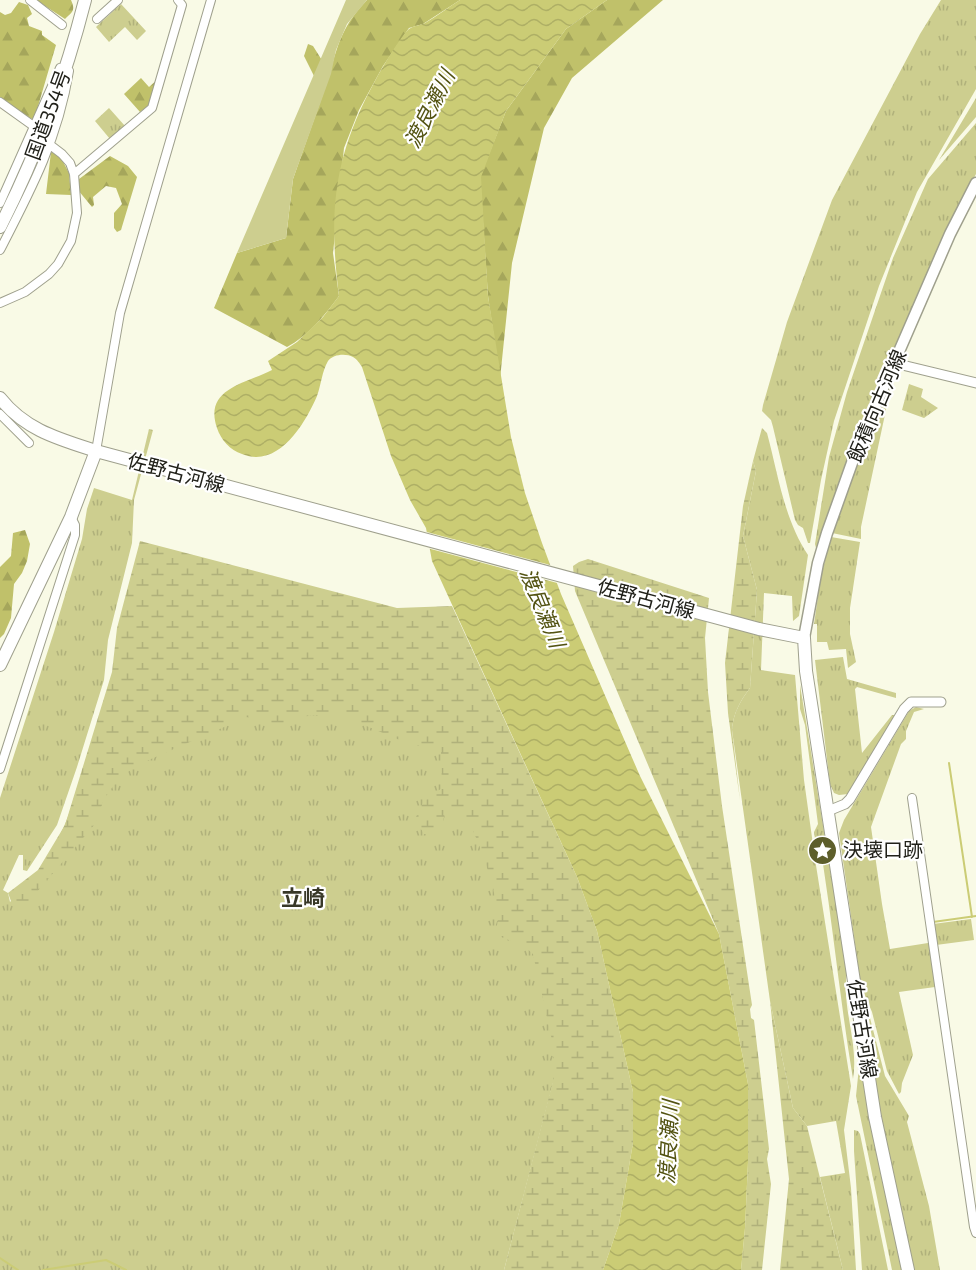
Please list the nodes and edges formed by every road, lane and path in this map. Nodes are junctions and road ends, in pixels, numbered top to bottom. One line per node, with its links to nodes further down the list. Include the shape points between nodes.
1 (30, 0): 7 (street)
2 (85, 0): 9 (main road, 国道354号)
3 (118, 0): 6 (street)
4 (178, 0): 10 (street, via 182,5 152,108)
5 (211, 0): 21 (street, via 120,313)
6 (97, 19)
7 (62, 25)
8 (0, 102): 9 (street)
9 (42, 137): 10 (street, via 63,154); 12 (street); 13 (main road, 国道354号); 14 (street)
10 (74, 174): 15 (street, via 77,213 65,253 37,284)
11 (976, 183): 16 (main road, 飯積向古河線)
12 (0, 203)
13 (0, 227)
14 (0, 250)
15 (0, 303)
16 (894, 363): 17 (street); 23 (main road, 飯積向古河線, via 858,446 827,533)
17 (976, 383)
18 (0, 398): 21 (main road, via 33,428)
19 (0, 414): 20 (street)
20 (29, 443)
21 (101, 453): 22 (main road); 23 (main road, 佐野古河線)
22 (71, 517): 24 (main road); 26 (street, via 75,535)
23 (804, 638): 28 (main road, 佐野古河線)
24 (0, 665)
25 (941, 702): 28 (street, via 911,702 850,799)
26 (0, 769)
27 (912, 798): 29 (street)
28 (828, 811): 30 (main road, 佐野古河線, via 875,1117)
29 (976, 1233)
30 (908, 1270)

